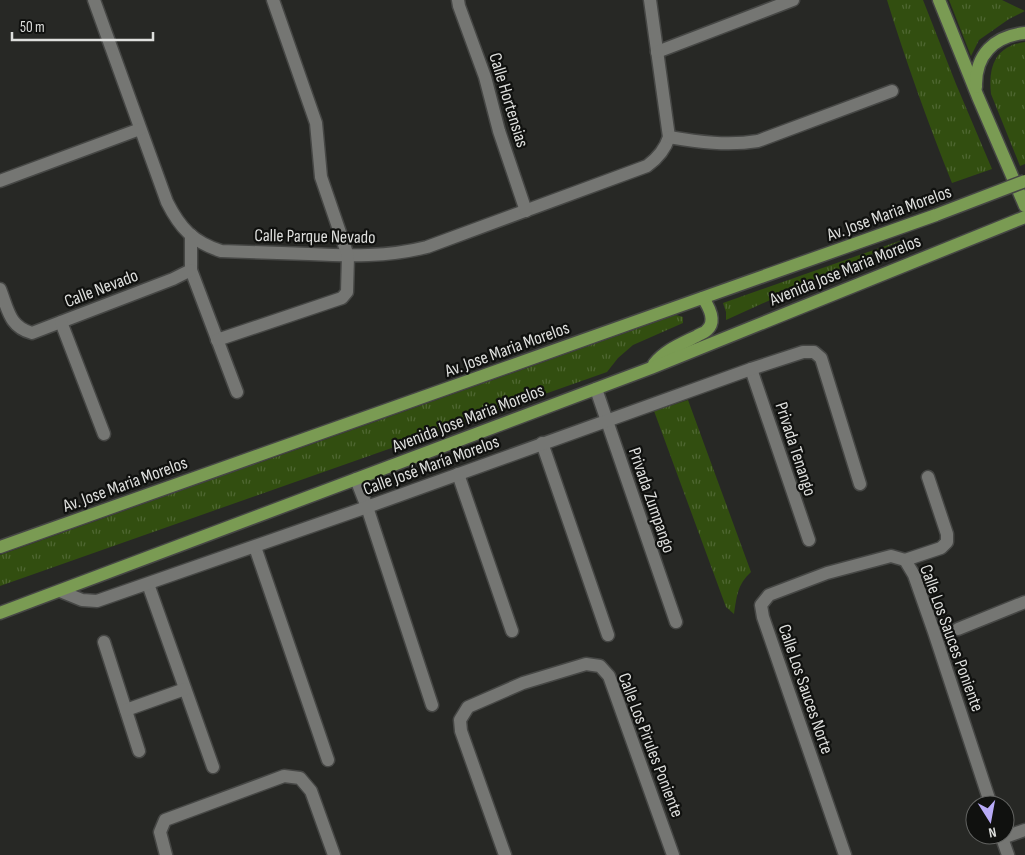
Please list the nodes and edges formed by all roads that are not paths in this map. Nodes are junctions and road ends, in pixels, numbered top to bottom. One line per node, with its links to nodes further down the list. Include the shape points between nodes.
1 (94, 0): 11 (street, Calle Parque Nevado)
2 (272, 0): 19 (street, via 316,123 321,177)
3 (458, 0): 16 (street, Calle Hortensias)
4 (650, 0): 8 (street)
5 (793, 0): 8 (street)
6 (938, 0): 10 (main road)
7 (1025, 33): 10 (main road, via 1002,39 985,53 976,74)
8 (657, 52): 12 (street)
9 (892, 91): 12 (street, via 758,141 738,144)
10 (978, 97): 15 (main road)
11 (140, 129): 13 (street); 18 (street, Calle Parque Nevado, via 175,219)
12 (668, 137): 16 (street, Calle Parque Nevado, via 666,146 647,166)
13 (0, 181)
14 (1025, 181): 22 (main road, Av. Jose Maria Morelos, bridge)
15 (1025, 206)
16 (526, 210): 19 (street, Calle Parque Nevado, via 409,252)
17 (1025, 217): 25 (main road, Avenida Jose Maria Morelos)
18 (191, 235): 19 (street, Calle Parque Nevado, via 203,245 221,251); 20 (street)
19 (348, 256): 24 (street, via 347,292 342,298)
20 (191, 270): 23 (street, Calle Nevado); 24 (street)
21 (0, 289): 23 (street, Calle Nevado, via 12,322 22,331 32,333)
22 (703, 298): 25 (main road, via 710,308 712,320 707,330 668,350); 38 (main road, Av. Jose Maria Morelos)
23 (61, 322): 30 (street)
24 (217, 340): 28 (street)
25 (651, 368): 27 (main road, Avenida Jose Maria Morelos)
26 (751, 368): 29 (street, Calle José María Morelos); 35 (street, Calle José María Morelos, via 803,352 814,352 821,358); 37 (street, Privada Tenango)
27 (596, 388): 29 (street, Privada Zumpango); 34 (main road, Avenida Jose Maria Morelos)
28 (237, 392)
29 (606, 420): 31 (street, Calle José María Morelos); 46 (street, Privada Zumpango)
30 (104, 434)
31 (542, 443): 32 (street, Calle José María Morelos); 49 (street)
32 (458, 474): 36 (street, Calle José María Morelos); 48 (street)
33 (928, 477): 40 (street, via 947,542 941,548)
34 (356, 479): 36 (street); 43 (main road, Avenida Jose Maria Morelos)
35 (860, 484)
36 (367, 507): 39 (street, Calle José María Morelos); 52 (street)
37 (809, 540)
38 (0, 547)
39 (255, 547): 42 (street, Calle José María Morelos); 55 (street)
40 (905, 560): 41 (street, Calle Los Sauces Poniente, via 891,556); 57 (street, Calle Los Sauces Poniente, via 914,575)
41 (827, 573): 62 (street, Calle Los Sauces Norte, via 768,596 761,605)
42 (148, 584): 43 (street, Calle José María Morelos, via 97,601 82,600); 51 (street)
43 (60, 592): 45 (main road, Avenida Jose Maria Morelos)
44 (1025, 602): 47 (street)
45 (0, 613)
46 (676, 622)
47 (958, 630)
48 (512, 631)
49 (608, 635)
50 (104, 642): 53 (street)
51 (185, 689): 53 (street); 56 (street)
52 (432, 705)
53 (126, 710): 54 (street)
54 (139, 751)
55 (328, 760)
56 (213, 767)
57 (988, 795)
58 (166, 855): 59 (street, via 160,832 165,820 284,776 300,778 310,791)
59 (334, 855)
60 (504, 855): 61 (street, Calle Los Pirules Poniente, via 460,720 468,707 523,684 586,664 600,666 609,676)
61 (673, 855)
62 (845, 855)

